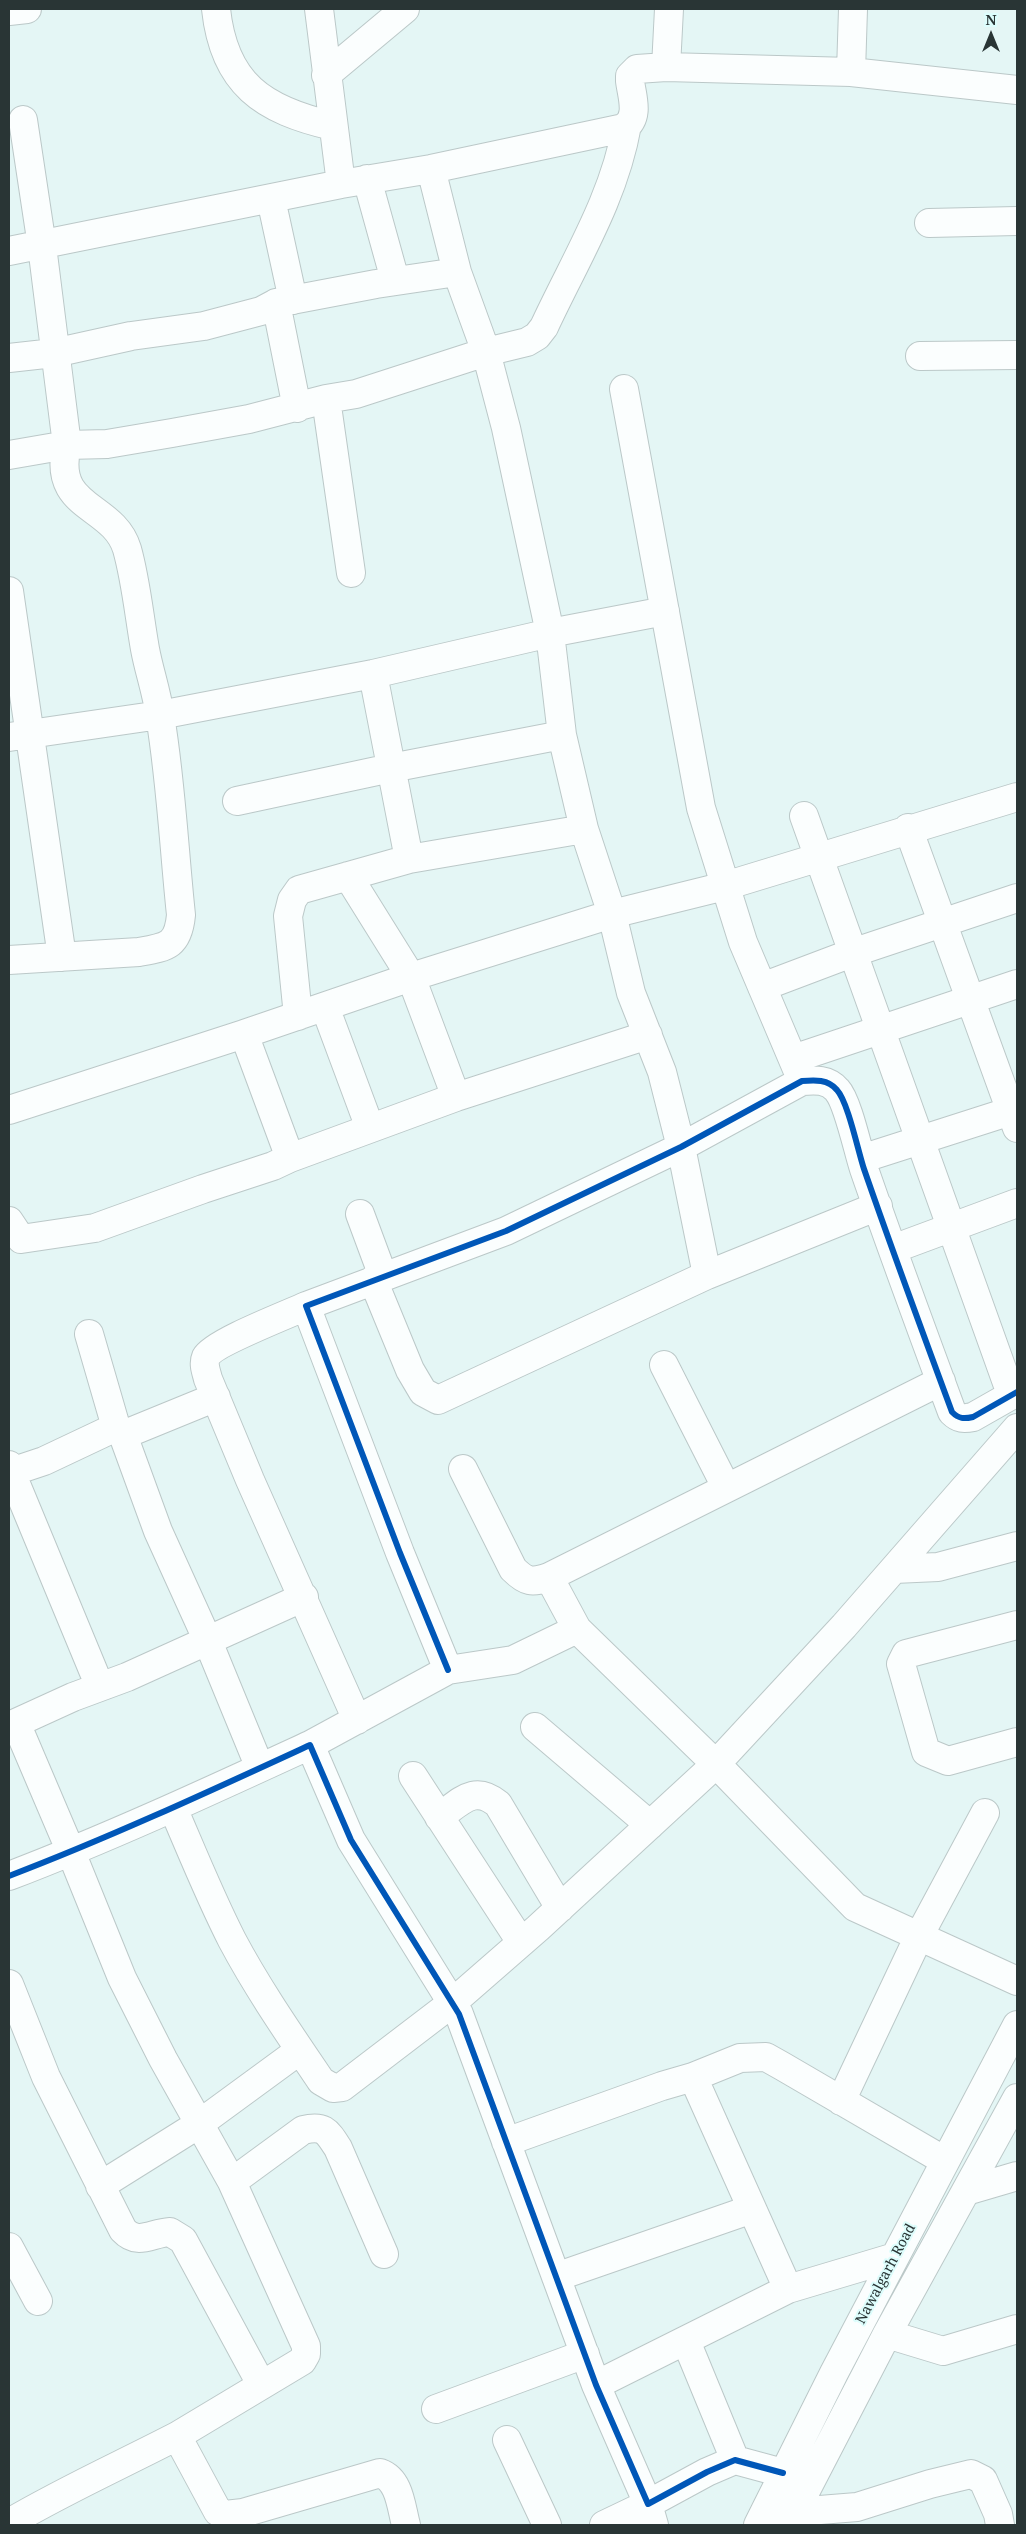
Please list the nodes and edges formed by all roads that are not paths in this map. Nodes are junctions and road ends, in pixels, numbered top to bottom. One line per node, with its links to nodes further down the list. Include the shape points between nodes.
1 (216, 9): 12 (street, via 219,35 237,76 262,99 283,110)
2 (318, 9): 8 (street)
3 (406, 9): 8 (street)
4 (669, 9): 6 (street)
5 (853, 9): 7 (street)
6 (666, 67): 7 (street); 11 (street, via 637,69 630,76 634,110 631,123)
7 (851, 72): 9 (street)
8 (326, 75): 12 (street)
9 (1017, 90)
10 (23, 120): 19 (street)
11 (627, 125): 13 (street); 24 (street, via 622,156 611,190 544,327 527,342)
12 (333, 126): 15 (street)
13 (431, 169): 14 (street); 21 (street)
14 (368, 179): 15 (street); 22 (street)
15 (341, 184): 16 (street)
16 (271, 199): 19 (street); 23 (street)
17 (1017, 221): 18 (street)
18 (929, 223)
19 (42, 246): 20 (street); 25 (street)
20 (9, 251)
21 (457, 272): 22 (street); 24 (street)
22 (395, 280): 23 (street)
23 (284, 302): 25 (street, via 204,326 131,336); 31 (street)
24 (486, 352): 30 (street, via 356,394); 37 (street, via 508,437)
25 (54, 353): 28 (street); 32 (street)
26 (1017, 355): 27 (street)
27 (920, 356)
28 (9, 358)
29 (624, 389): 36 (street)
30 (326, 398): 31 (street); 34 (street)
31 (297, 408): 32 (street, via 107,444)
32 (67, 445): 33 (street); 39 (street, via 64,472 68,485 78,498 112,526 126,545)
33 (9, 455)
34 (351, 573)
35 (9, 591): 41 (street)
36 (665, 612): 37 (street); 51 (street, via 701,808)
37 (550, 633): 38 (street); 40 (street)
38 (373, 674): 39 (street); 42 (street)
39 (160, 715): 41 (street); 56 (street, via 181,915 180,933 156,949)
40 (562, 735): 42 (street); 47 (street)
41 (20, 736): 56 (street)
42 (391, 768): 44 (street); 49 (street)
43 (1017, 796): 46 (street)
44 (238, 801)
45 (804, 816): 48 (street)
46 (908, 828): 48 (street); 54 (street)
47 (584, 829): 49 (street); 53 (street)
48 (818, 856): 51 (street); 55 (street)
49 (409, 859): 50 (street)
50 (348, 876): 58 (street); 63 (street, via 299,890 292,900 288,916)
51 (725, 886): 53 (street); 60 (street)
52 (1017, 898): 54 (street)
53 (612, 914): 58 (street); 66 (street, via 631,993)
54 (942, 925): 55 (street); 61 (street)
55 (852, 953): 60 (street); 64 (street)
56 (62, 957): 57 (street)
57 (9, 960)
58 (411, 977): 62 (street); 68 (street)
59 (1017, 984): 61 (street)
60 (762, 987): 67 (street)
61 (969, 1000): 64 (street); 70 (street)
62 (325, 1007): 63 (street); 71 (street)
63 (298, 1016): 65 (street)
64 (880, 1029): 67 (street); 72 (street)
65 (244, 1034): 69 (street); 74 (street)
66 (648, 1035): 68 (street); 73 (street, via 662,1072)
67 (797, 1070): 73 (street); 75 (street, via 829,1083 838,1091)
68 (456, 1097): 71 (street)
69 (9, 1110)
70 (1014, 1120): 72 (street)
71 (370, 1128): 74 (street)
72 (919, 1140): 75 (street); 80 (street)
73 (681, 1147): 82 (street); 83 (street, via 506,1231)
74 (290, 1158): 79 (street, via 95,1228 21,1239)
75 (861, 1159): 77 (street)
76 (1017, 1203): 80 (street)
77 (878, 1206): 81 (street); 82 (street)
78 (360, 1214): 83 (street)
79 (9, 1221)
80 (951, 1228): 81 (street); 88 (street)
81 (893, 1249): 87 (street)
82 (707, 1276): 83 (street, via 438,1400 423,1392 410,1370)
83 (378, 1278): 84 (street)
84 (306, 1306): 89 (street, via 207,1354 204,1363); 102 (street)
85 (89, 1334): 91 (street)
86 (664, 1365): 94 (street)
87 (941, 1381): 88 (street, via 952,1412 965,1419); 94 (street)
88 (1014, 1393)
89 (216, 1397): 91 (street); 98 (street)
90 (1017, 1428): 96 (street)
91 (120, 1431): 92 (street, via 44,1460); 101 (street, via 158,1531)
92 (10, 1468): 103 (street)
93 (463, 1469): 97 (street, via 513,1569 523,1579 537,1581)
94 (726, 1487): 97 (street)
95 (1017, 1546): 96 (street, via 958,1563 921,1569)
96 (894, 1569): 109 (street)
97 (549, 1577): 100 (street)
98 (304, 1597): 101 (street); 105 (street)
99 (1017, 1625): 107 (street, via 906,1654 901,1664 926,1752 948,1761)
100 (577, 1629): 102 (street, via 513,1660); 109 (street)
101 (207, 1639): 103 (street); 110 (street)
102 (448, 1670): 105 (street)
103 (100, 1687): 104 (street)
104 (12, 1716): 116 (street)
105 (357, 1720): 108 (street)
106 (535, 1727): 115 (street)
107 (1017, 1742)
108 (310, 1745): 110 (street); 123 (street, via 351,1840)
109 (716, 1764): 115 (street); 119 (street, via 855,1907)
110 (260, 1768): 112 (street)
111 (413, 1776): 114 (street)
112 (173, 1808): 116 (street); 125 (street, via 232,1940)
113 (985, 1813): 119 (street)
114 (440, 1817): 118 (street, via 472,1795 490,1796 498,1804); 120 (street)
115 (650, 1825): 118 (street)
116 (72, 1852): 117 (street); 129 (street, via 122,1978)
117 (9, 1876)
118 (560, 1908): 120 (street)
119 (919, 1936): 121 (street); 128 (street)
120 (521, 1942): 123 (street)
121 (1017, 1981)
122 (9, 1984): 134 (street, via 46,2077)
123 (452, 2003): 125 (street, via 342,2087 326,2086); 130 (street, via 459,2014)
124 (1017, 2025): 131 (street, Nawalgarh Road)
125 (300, 2050): 129 (street)
126 (693, 2078): 128 (street, via 740,2058 766,2057); 130 (street); 136 (street)
127 (1017, 2098): 135 (street)
128 (841, 2102): 131 (street)
129 (199, 2124): 133 (street); 134 (street)
130 (506, 2142): 140 (street)
131 (945, 2161): 139 (street, Nawalgarh Road)
132 (1017, 2176): 135 (street)
133 (232, 2182): 138 (street, via 303,2130 317,2127 328,2132); 147 (street, via 306,2346 302,2361)
134 (100, 2186): 147 (street, via 130,2237 142,2240 170,2232 183,2240)
135 (966, 2191): 144 (street)
136 (752, 2209): 140 (street); 141 (street)
137 (9, 2248): 142 (street)
138 (384, 2254)
139 (895, 2257): 141 (street); 153 (street, Nawalgarh Road)
140 (556, 2277): 146 (street)
141 (788, 2289): 145 (street)
142 (38, 2302)
143 (1017, 2329): 144 (street, via 943,2351)
144 (887, 2334): 157 (street)
145 (686, 2341): 148 (street); 152 (street)
146 (585, 2354): 148 (street); 149 (street)
147 (261, 2384): 150 (street)
148 (596, 2386): 154 (street)
149 (436, 2409)
150 (177, 2436): 156 (street, via 218,2512); 158 (street)
151 (507, 2440): 160 (street)
152 (735, 2460): 153 (street); 154 (street, via 707,2472)
153 (783, 2473): 155 (street, Nawalgarh Road)
154 (651, 2514): 161 (street)
155 (762, 2516): 157 (street)
156 (245, 2519): 159 (street, via 380,2473 394,2483)
157 (792, 2519): 162 (street, via 857,2507 972,2474 983,2480)
158 (9, 2523)
159 (406, 2525)
160 (547, 2525)
161 (604, 2525)
162 (1000, 2525)

